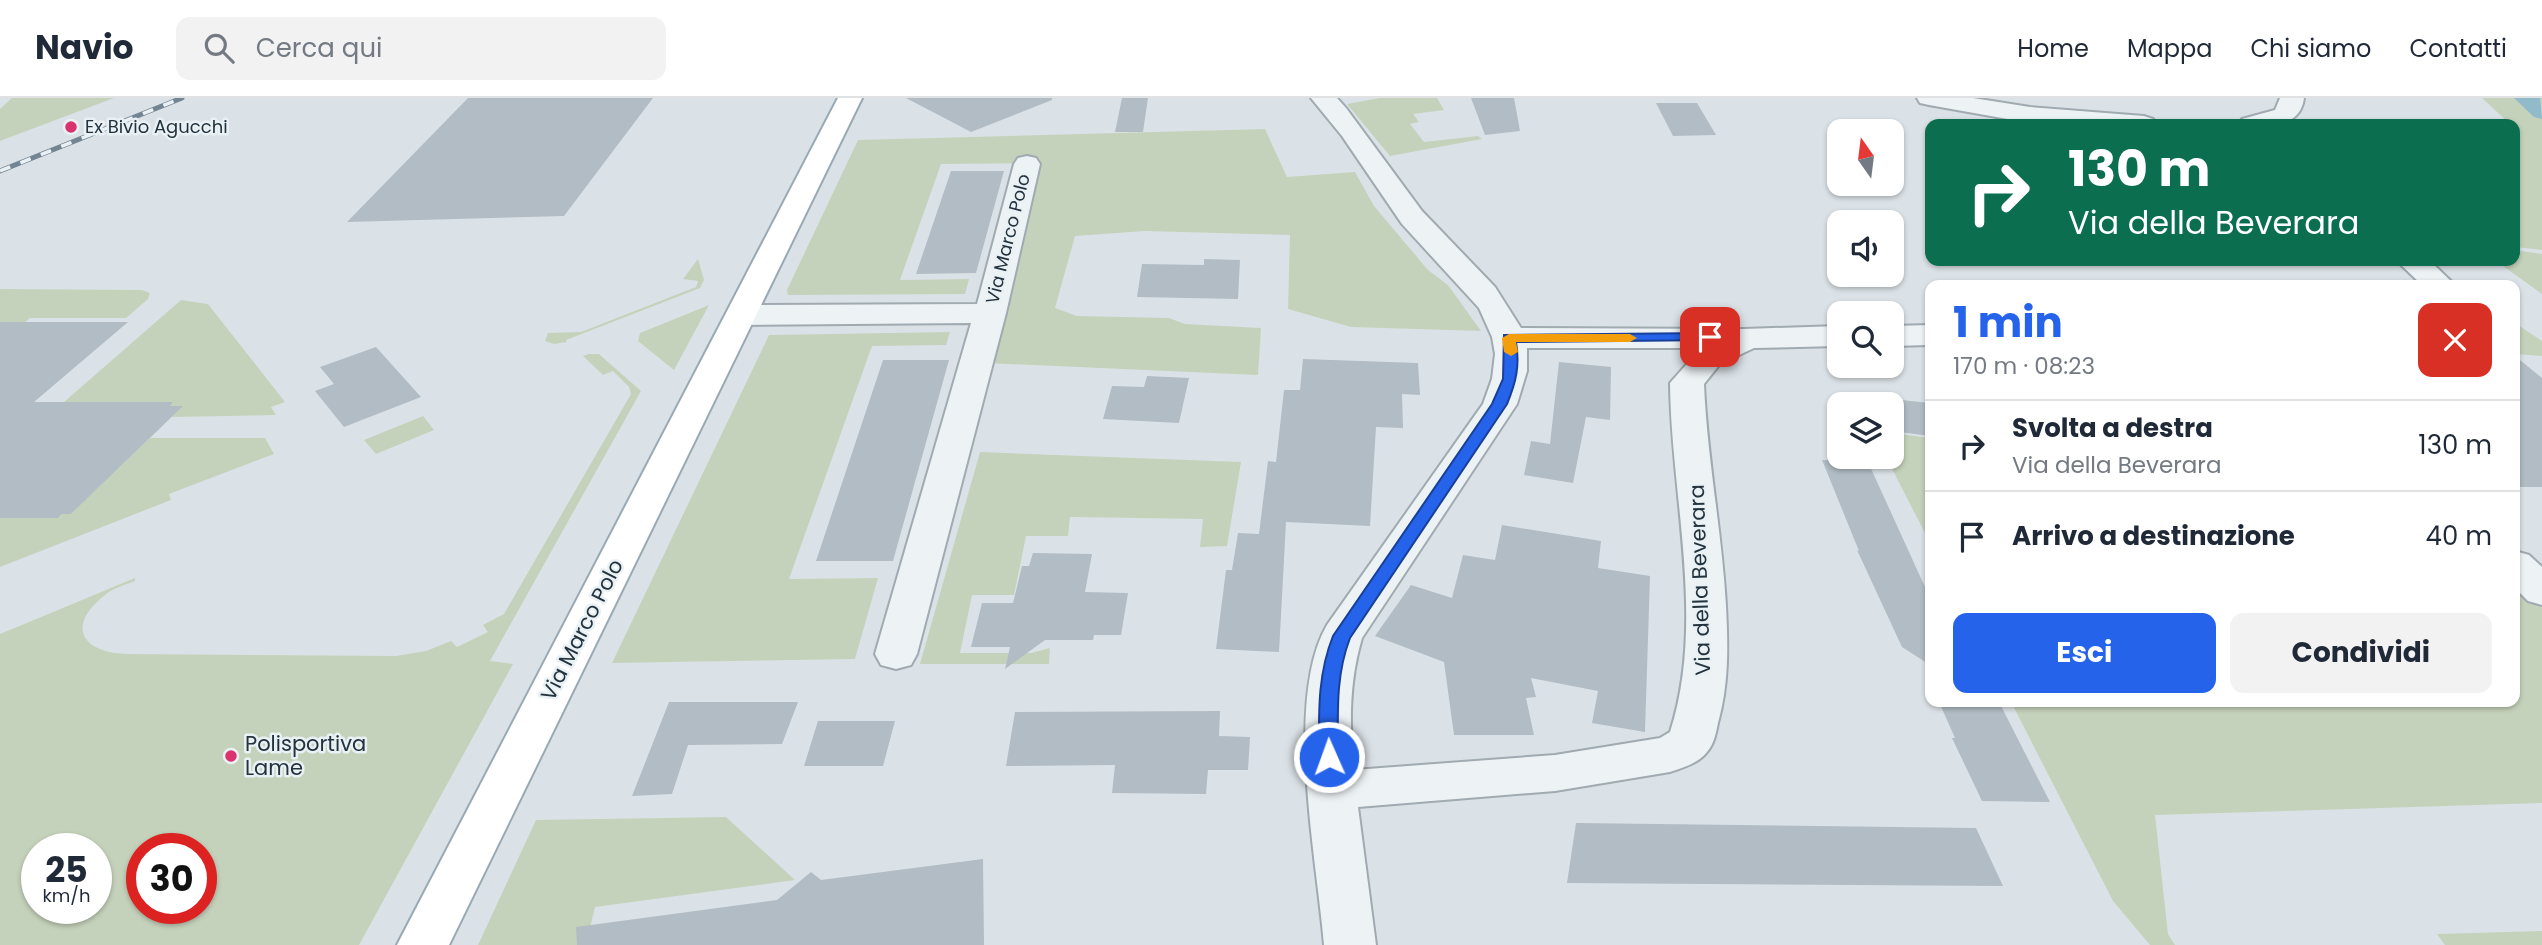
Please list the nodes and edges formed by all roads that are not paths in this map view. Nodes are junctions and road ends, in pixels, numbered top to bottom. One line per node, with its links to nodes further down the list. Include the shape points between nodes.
1 (850, 98): 11 (main road, Via Marco Polo)
2 (1323, 98): 15 (street, via 1359,139 1426,234 1493,306)
3 (1929, 98): 5 (street)
4 (2292, 98): 6 (street, via 2286,114)
5 (2081, 119)
6 (2268, 119)
7 (1027, 164): 10 (street, Via Marco Polo)
8 (2418, 266): 9 (street)
9 (2434, 280)
10 (990, 313): 11 (street, Via Marco Polo); 19 (street, Via Marco Polo)
11 (742, 315): 21 (main road, Via Marco Polo)
12 (1925, 335): 14 (street)
13 (1827, 336): 16 (street, Via della Beverara)
14 (1904, 336)
15 (1509, 338): 16 (street, Via della Beverara); 20 (street, via 1510,379 1500,404 1342,636 1328,688)
16 (1748, 338): 20 (street, Via della Beverara, via 1708,357 1687,383 1703,555 1707,663 1690,742 1670,754 1555,773)
17 (2520, 569): 18 (street)
18 (2542, 591)
19 (896, 654)
20 (1332, 789): 22 (street)
21 (423, 945)
22 (1350, 945)

